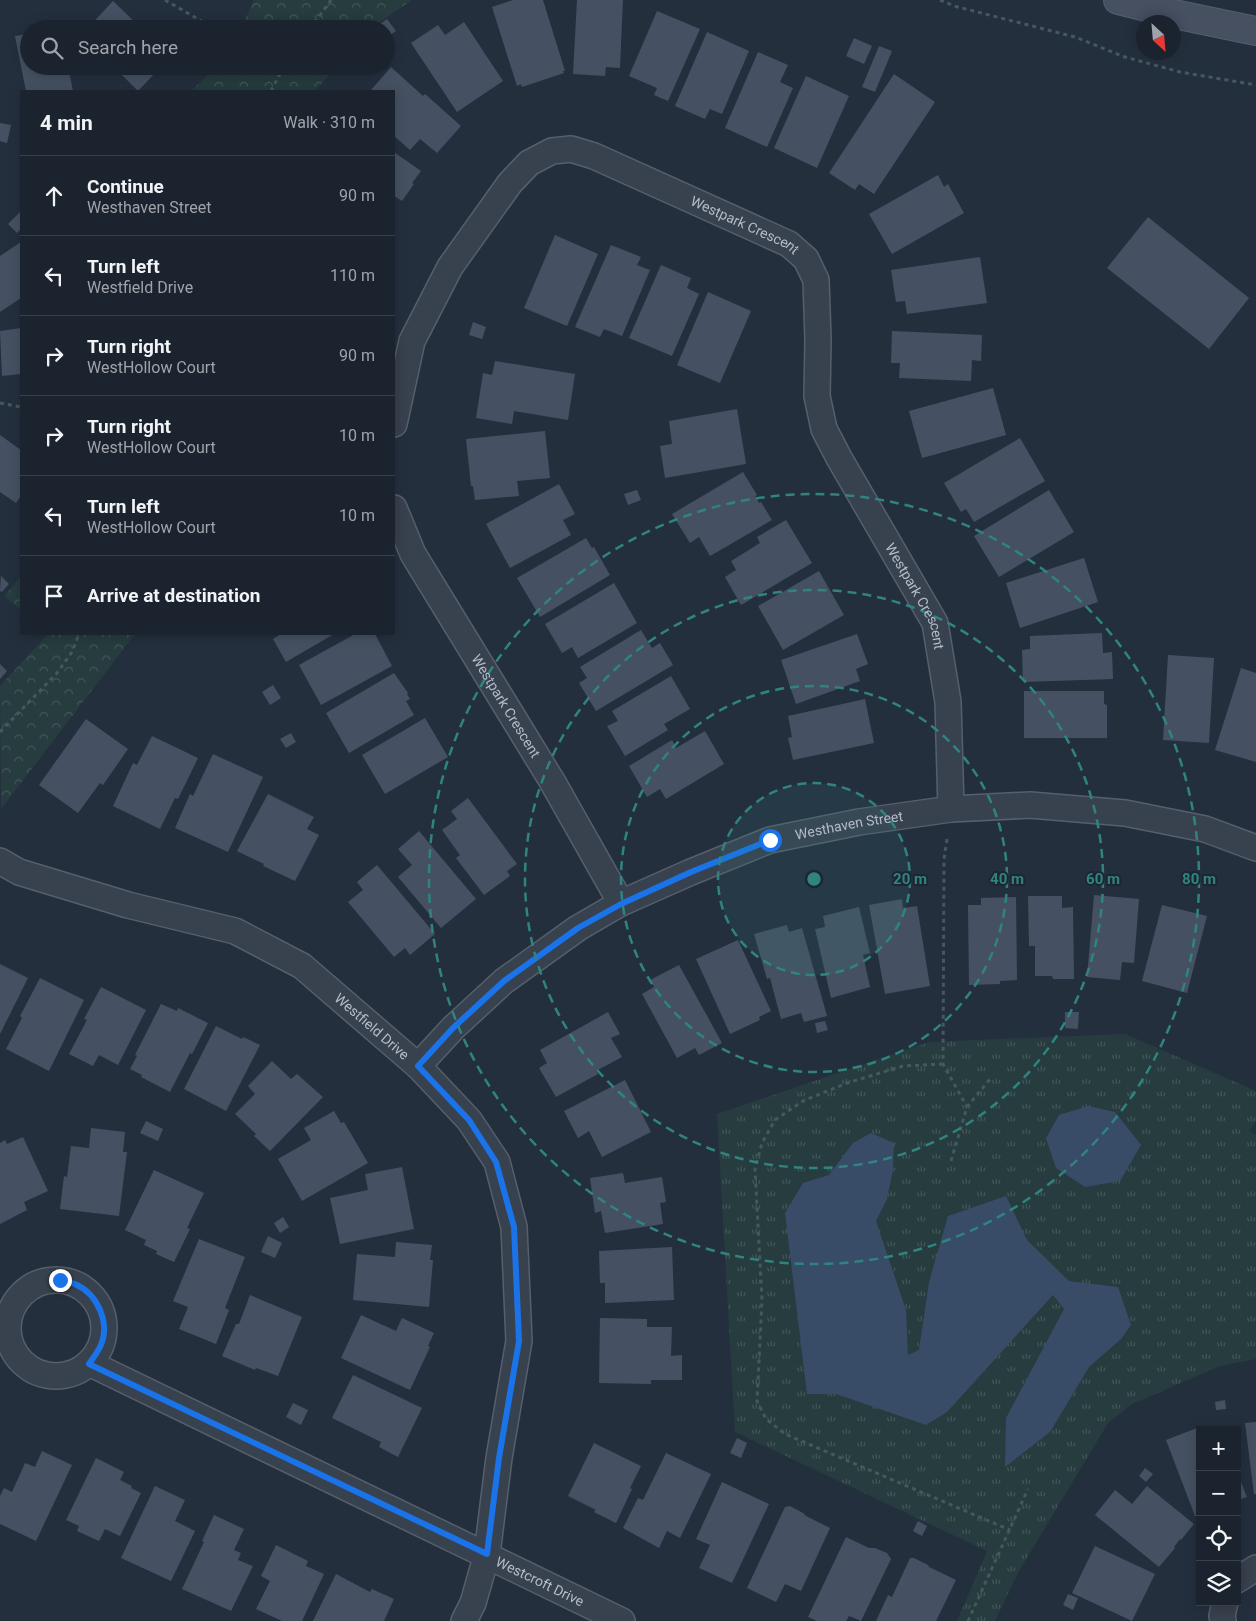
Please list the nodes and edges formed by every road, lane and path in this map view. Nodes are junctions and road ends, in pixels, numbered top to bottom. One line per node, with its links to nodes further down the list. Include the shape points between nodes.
1 (165, 0): 5 (path)
2 (331, 0): 6 (path)
3 (940, 0): 9 (path, via 1075,37 1134,60 1180,72)
4 (1118, 0): 7 (main road)
5 (199, 20)
6 (317, 20)
7 (1256, 31)
8 (278, 75): 10 (path)
9 (1256, 84)
10 (271, 90)
11 (0, 402): 12 (path)
12 (20, 408)
13 (395, 419): 17 (street, Westpark Crescent, via 412,341 450,267 510,183 528,163 552,151 571,149 594,156 789,244 806,259 816,280 817,396 824,429 935,623 948,702)
14 (395, 510): 20 (street, Westpark Crescent, via 413,554 552,781)
15 (79, 635): 16 (path, via 72,652 57,673)
16 (0, 732)
17 (951, 809): 18 (street, Westhaven Street, via 1030,805 1125,813 1205,829); 20 (street, Westhaven Street, via 859,822 770,840); 21 (path, via 944,859)
18 (1256, 848)
19 (0, 861): 22 (street, Westfield Drive, via 19,872 128,906 235,931 302,966)
20 (621, 904): 22 (street, Westhaven Street, via 578,928 504,981)
21 (943, 1064): 24 (path); 28 (path, via 903,1066 803,1101 775,1120 762,1143 755,1170 762,1300 757,1401 766,1419 786,1434)
22 (418, 1066): 29 (street, Westfield Drive, via 469,1120 496,1162 514,1227 519,1341)
23 (990, 1079): 24 (path)
24 (967, 1106): 25 (path)
25 (951, 1161)
26 (89, 1364): 29 (street, Westcroft Drive)
27 (1028, 1489): 28 (path)
28 (1010, 1530): 35 (path)
29 (487, 1554): 33 (street, Westfield Drive); 34 (street, Westcroft Drive)
30 (1256, 1568): 31 (street)
31 (1241, 1577)
32 (1223, 1606): 36 (street)
33 (464, 1621)
34 (622, 1621)
35 (968, 1621)
36 (1223, 1621)

